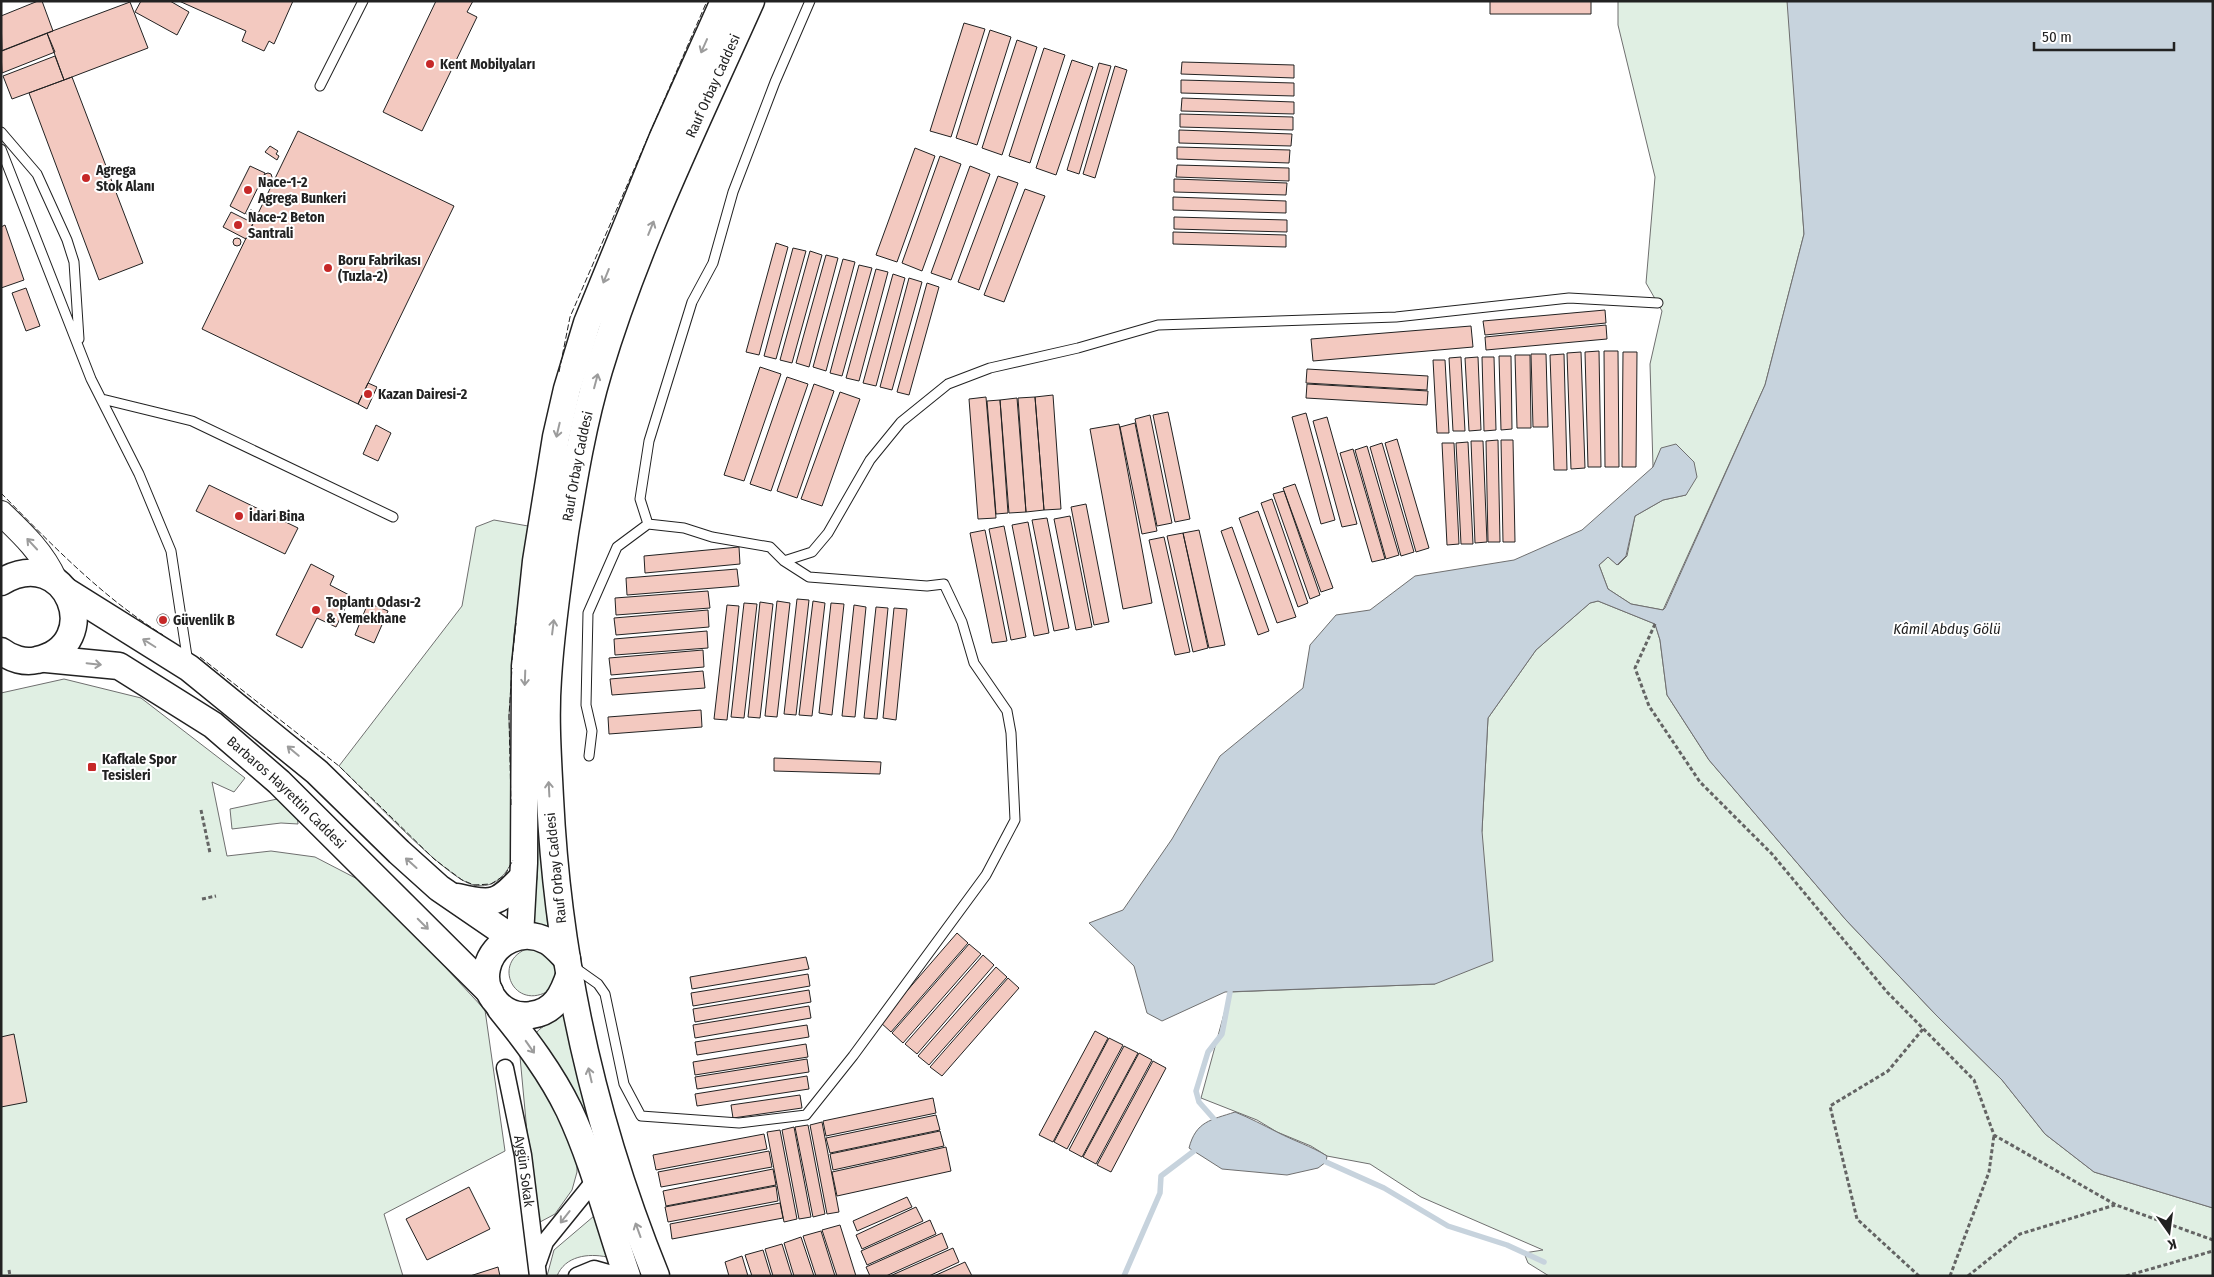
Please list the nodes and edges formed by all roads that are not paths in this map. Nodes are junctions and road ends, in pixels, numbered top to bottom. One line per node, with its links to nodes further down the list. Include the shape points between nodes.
1 (363, 1): 5 (lane)
2 (724, 1): 21 (main road, Rauf Orbay Caddesi, one-way to 21, via 663,137 587,323 567,389 536,561 525,666)
3 (751, 1): 24 (main road, Rauf Orbay Caddesi, one-way to 3, via 551,823 547,704 560,566 580,447 599,369 622,298)
4 (810, 1): 13 (lane, via 737,183 713,263 692,302 652,432 640,500)
5 (320, 86)
6 (1, 132): 9 (lane, via 37,174 67,240 74,262)
7 (1, 148): 9 (lane)
8 (1658, 303): 14 (lane, via 1569,298 1396,316 1158,324 1078,348 990,368 948,384 901,422 870,460 828,533 812,552)
9 (79, 348): 10 (lane)
10 (102, 400): 12 (lane, via 192,421); 19 (lane, via 139,474 171,551)
11 (1, 513): 16 (street, one-way to 11, via 34,546)
12 (393, 517)
13 (648, 524): 14 (lane, via 684,528 712,537 770,547); 20 (lane, via 617,547 588,613 586,705 592,731)
14 (784, 561): 24 (lane, via 808,577 927,586 944,584 962,622 974,663 1007,711 1011,733 1015,820 986,876 806,1115 739,1123 641,1116 624,1084 605,994 590,977 578,968)
15 (1, 582): 16 (main road, via 27,572 42,574)
16 (61, 586): 18 (main road, via 72,603 72,630 67,642); 19 (main road, one-way to 16)
17 (7, 659): 18 (main road, Barbaros Hayrettin Caddesi, via 32,662)
18 (46, 659): 25 (main road, Barbaros Hayrettin Caddesi, one-way to 25, via 119,666 213,725 286,788)
19 (189, 668): 22 (main road, one-way to 19, via 399,852 317,772)
20 (589, 756)
21 (523, 877): 22 (main road, via 504,896 490,903); 23 (main road, Rauf Orbay Caddesi)
22 (448, 894): 23 (main road)
23 (516, 937): 24 (main road, Rauf Orbay Caddesi, via 537,937 549,942); 25 (main road, via 500,945 486,969 486,983)
24 (568, 966): 25 (main road, Rauf Orbay Caddesi, via 560,998 540,1014 512,1014); 32 (main road, Rauf Orbay Caddesi, one-way to 24, via 604,1130 575,1010)
25 (495, 1000): 27 (main road, one-way to 27, via 557,1088)
26 (505, 1068): 28 (street, Aygün Sokak, via 523,1155)
27 (596, 1179): 28 (street, one-way to 28, via 545,1242); 31 (main road)
28 (537, 1271)
29 (577, 1276): 30 (street, via 594,1269)
30 (619, 1276)
31 (627, 1276)
32 (656, 1276)

